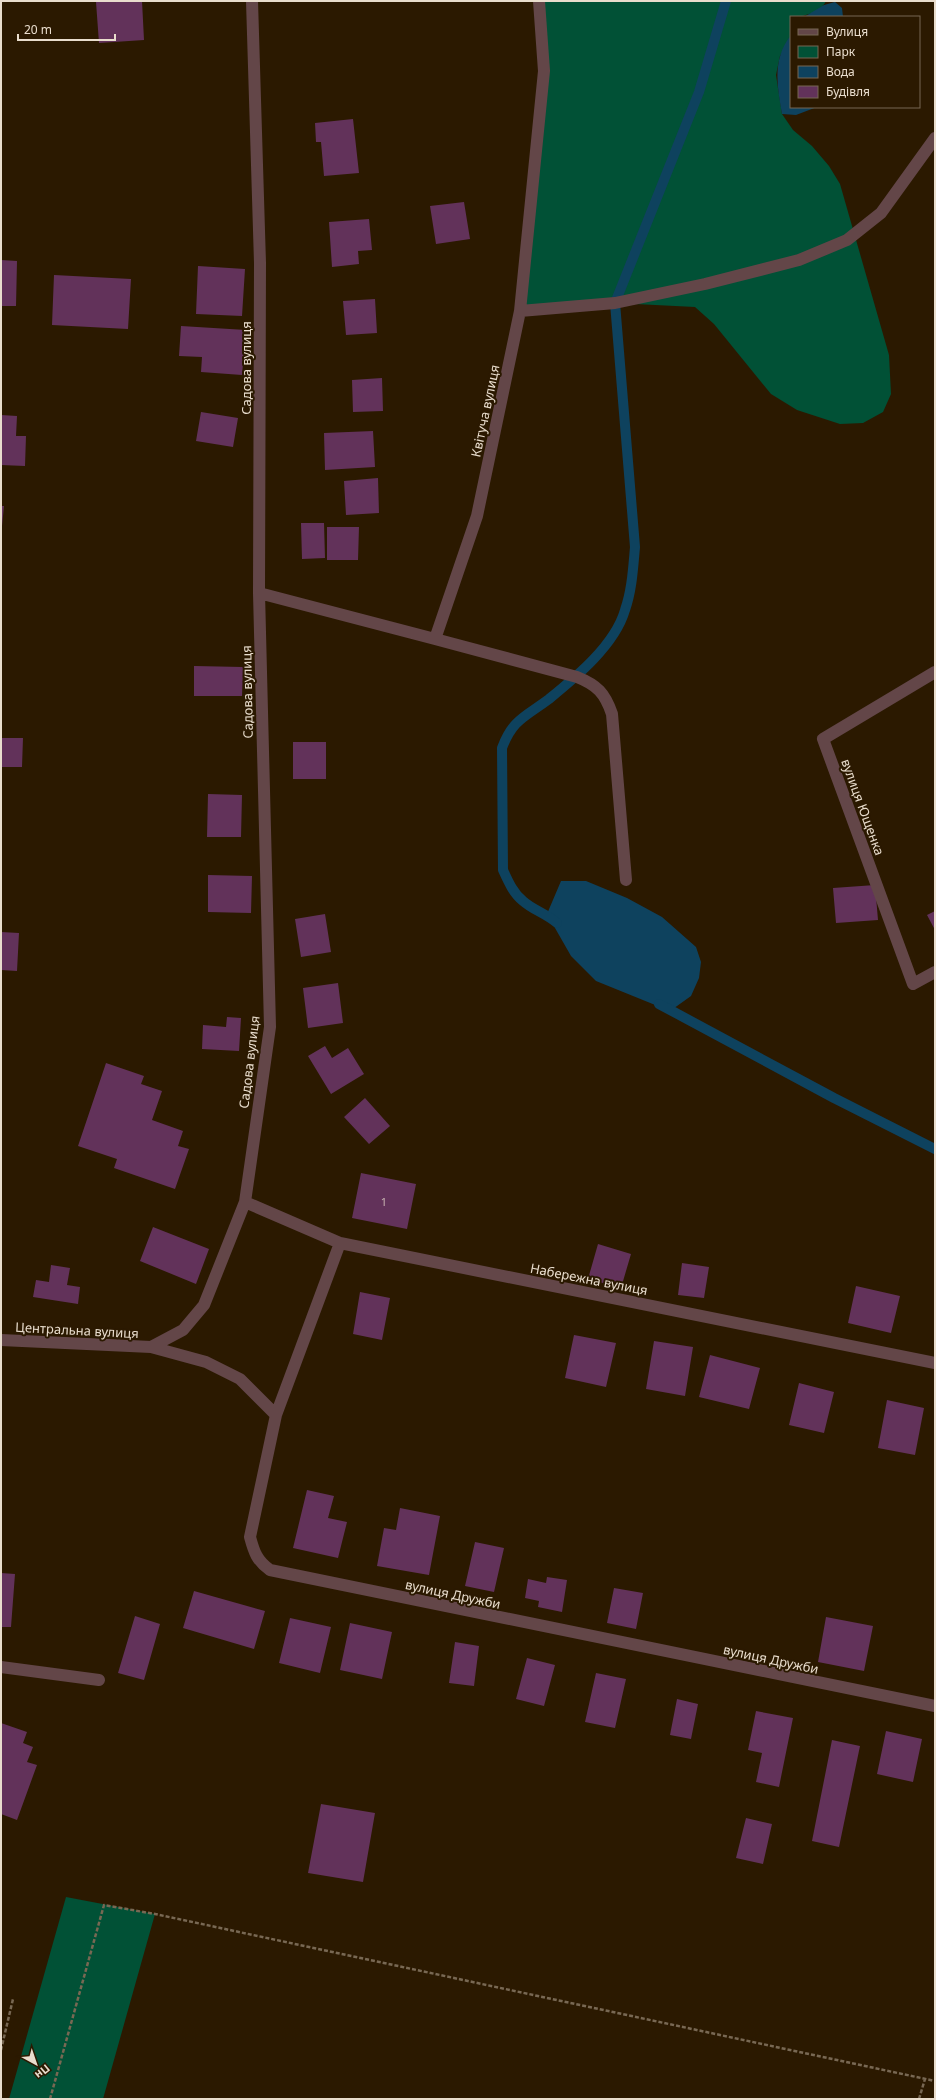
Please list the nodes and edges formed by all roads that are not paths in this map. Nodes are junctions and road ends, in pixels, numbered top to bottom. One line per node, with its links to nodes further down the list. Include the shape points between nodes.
1 (252, 1): 5 (street, Садова вулиця, via 260,263)
2 (539, 1): 4 (street, Квітуча вулиця, via 544,71)
3 (935, 138): 4 (street, via 881,212 847,240 799,260 705,284 615,303)
4 (520, 311): 6 (street, Квітуча вулиця, via 477,516)
5 (259, 593): 6 (street); 10 (street, Садова вулиця, via 270,1027)
6 (436, 639): 8 (street, via 577,677 591,683 606,697 612,714)
7 (935, 672): 9 (street, вулиця Ющенка, via 823,739 913,984)
8 (626, 880)
9 (935, 972)
10 (245, 1202): 11 (street, Набережна вулиця); 13 (street, Садова вулиця, via 204,1305 183,1330)
11 (340, 1243): 14 (street, Набережна вулиця); 15 (street, вулиця Дружби)
12 (1, 1340): 13 (street, Центральна вулиця)
13 (151, 1347): 15 (street, via 206,1362 240,1380)
14 (935, 1363)
15 (276, 1415): 18 (street, вулиця Дружби, via 250,1537 260,1562 270,1570)
16 (1, 1667): 17 (street)
17 (99, 1680)
18 (935, 1706)

